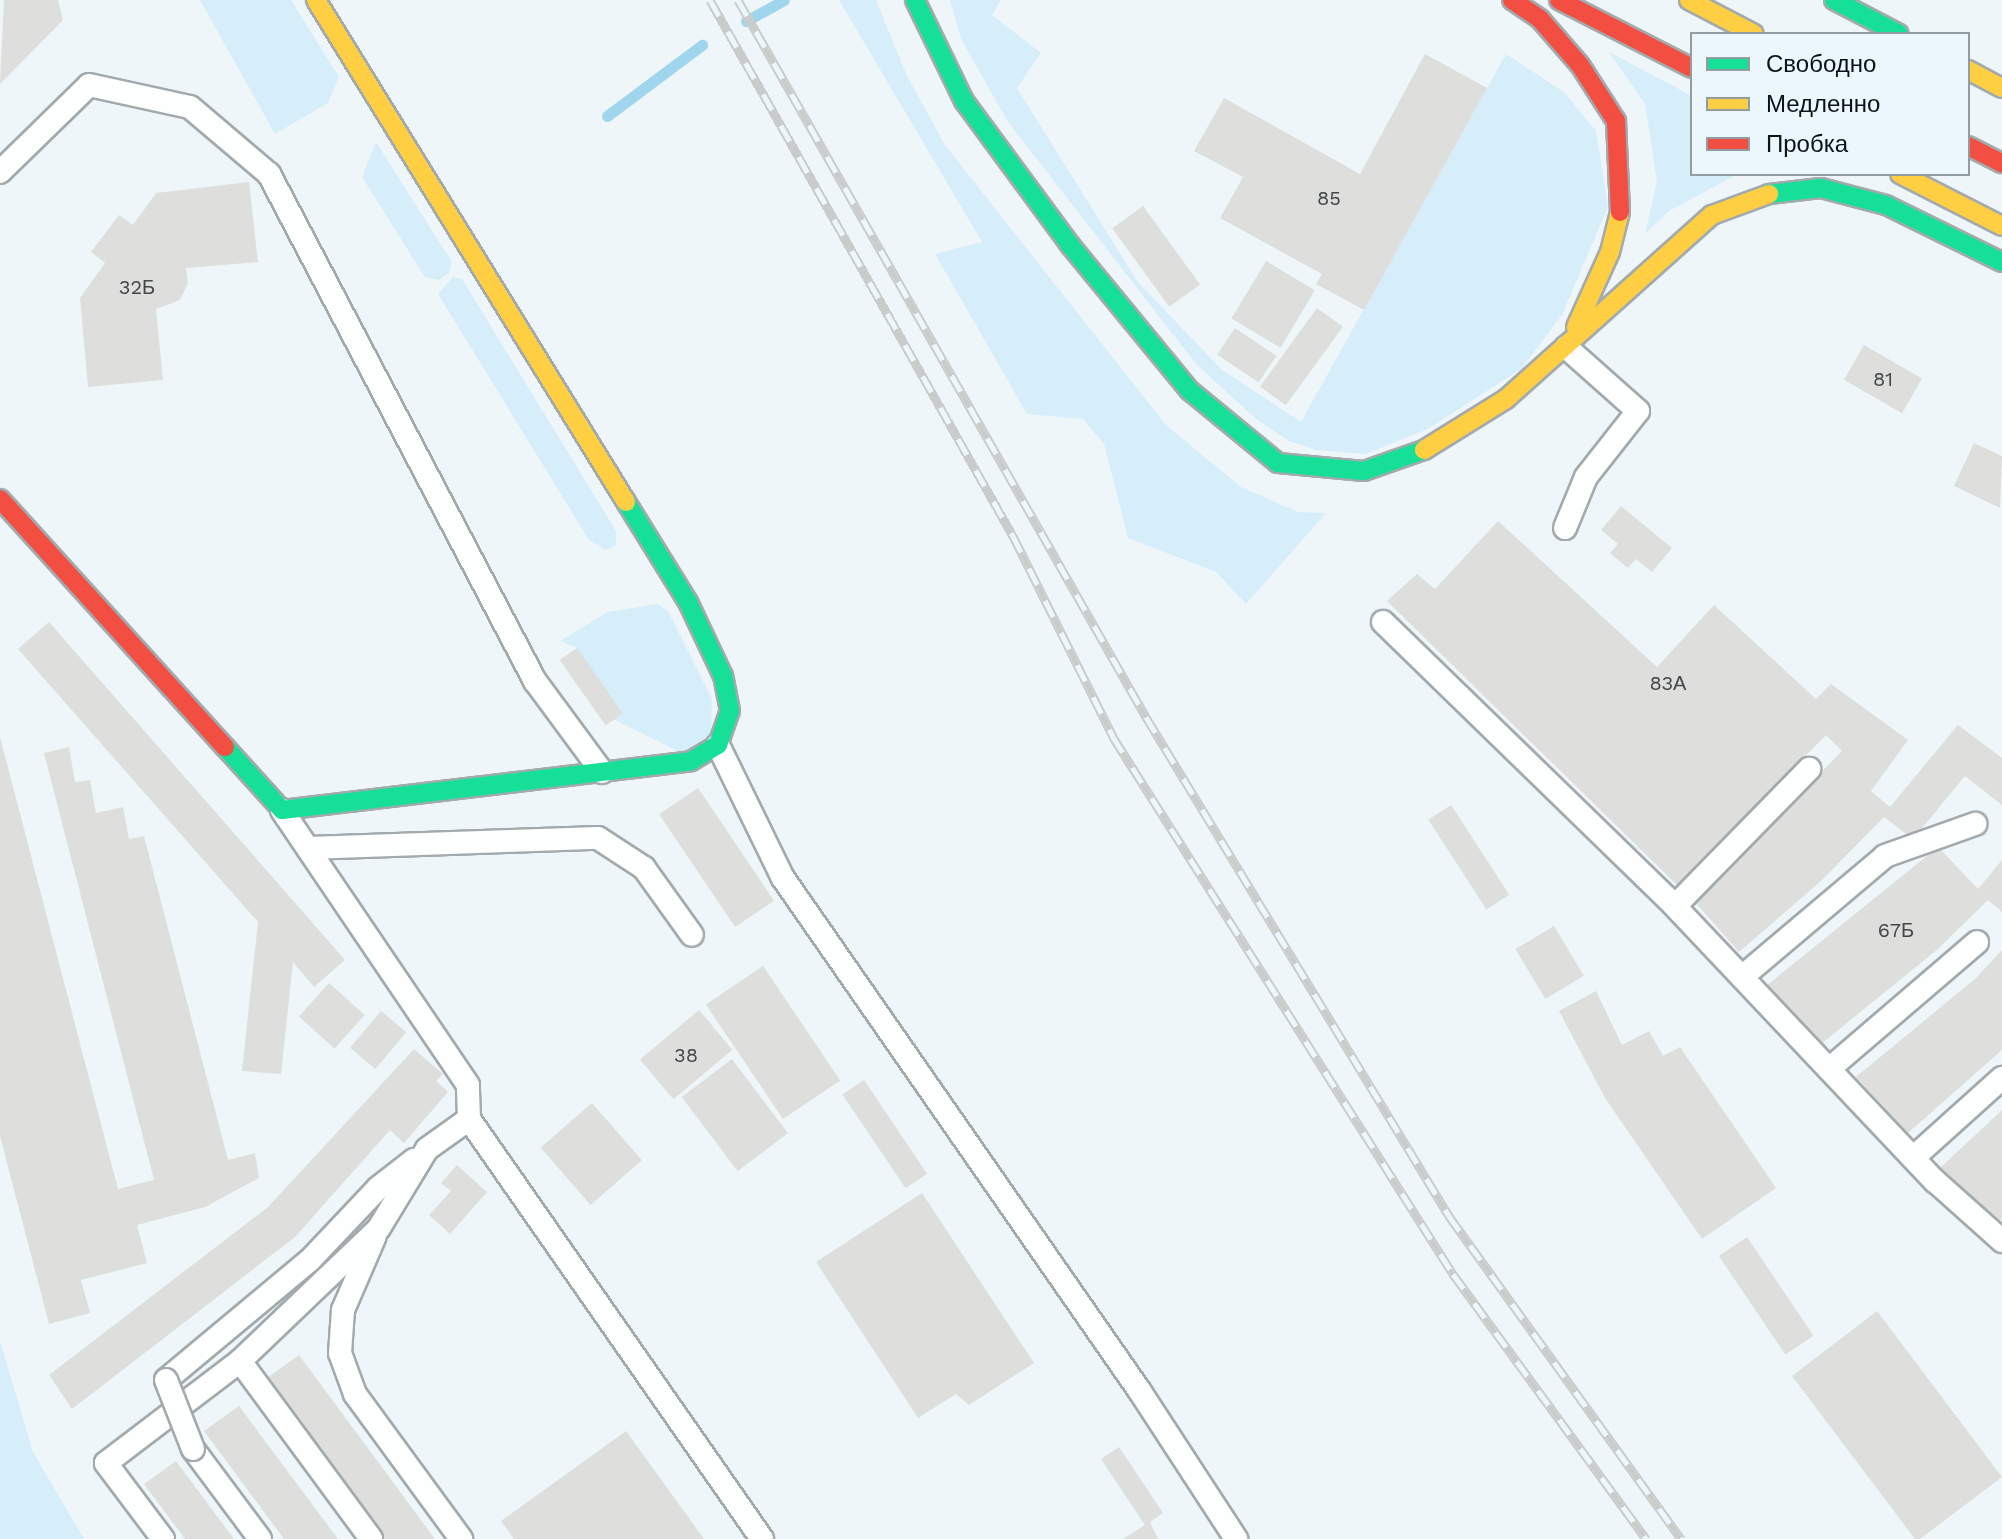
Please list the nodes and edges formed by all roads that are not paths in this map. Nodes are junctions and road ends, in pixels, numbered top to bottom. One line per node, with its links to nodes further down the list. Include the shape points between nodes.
1 (316, 0): 22 (street, via 688,602 723,676 730,711)
2 (915, 0): 18 (street, via 964,101 1070,245 1189,390 1278,463 1364,471 1418,454 1506,399)
3 (1512, 0): 18 (street, via 1540,19 1580,65 1616,121 1623,200 1610,252)
4 (1559, 0): 9 (street)
5 (1689, 0): 7 (street)
6 (1834, 0): 8 (street)
7 (1750, 32)
8 (1895, 32)
9 (1690, 67)
10 (1970, 71): 11 (street)
11 (2002, 88)
12 (1970, 147): 13 (street)
13 (2002, 163)
14 (0, 172): 24 (lane, via 89,85 190,107 269,174 535,681)
15 (1904, 176): 16 (street)
16 (2002, 226)
17 (2002, 262): 18 (street, via 1886,205 1821,188 1763,195 1712,215)
18 (1566, 347): 20 (lane, via 1638,411 1586,477)
19 (0, 499): 25 (street)
20 (1565, 528)
21 (1383, 622): 28 (lane)
22 (718, 745): 24 (street, via 691,761); 45 (lane, via 783,878 1130,1377)
23 (1809, 769): 28 (lane)
24 (602, 772): 25 (street)
25 (282, 810): 27 (lane)
26 (1975, 824): 31 (lane, via 1885,856)
27 (308, 848): 29 (lane, via 598,838 644,868); 34 (lane, via 468,1085)
28 (1675, 906): 31 (lane)
29 (692, 935)
30 (1977, 942): 32 (lane)
31 (1742, 977): 32 (lane)
32 (1829, 1069): 36 (lane)
33 (2002, 1078): 36 (lane)
34 (469, 1119): 35 (lane); 44 (lane)
35 (427, 1149): 37 (lane); 41 (lane, bridge, via 378,1188 310,1260 166,1380 193,1449)
36 (1913, 1158): 38 (lane)
37 (379, 1228): 39 (lane); 43 (lane, via 343,1310 340,1353 355,1394)
38 (2002, 1241)
39 (240, 1361): 40 (lane, via 106,1463); 42 (lane)
40 (163, 1539)
41 (260, 1539)
42 (371, 1539)
43 (461, 1539)
44 (762, 1539)
45 (1236, 1539)

